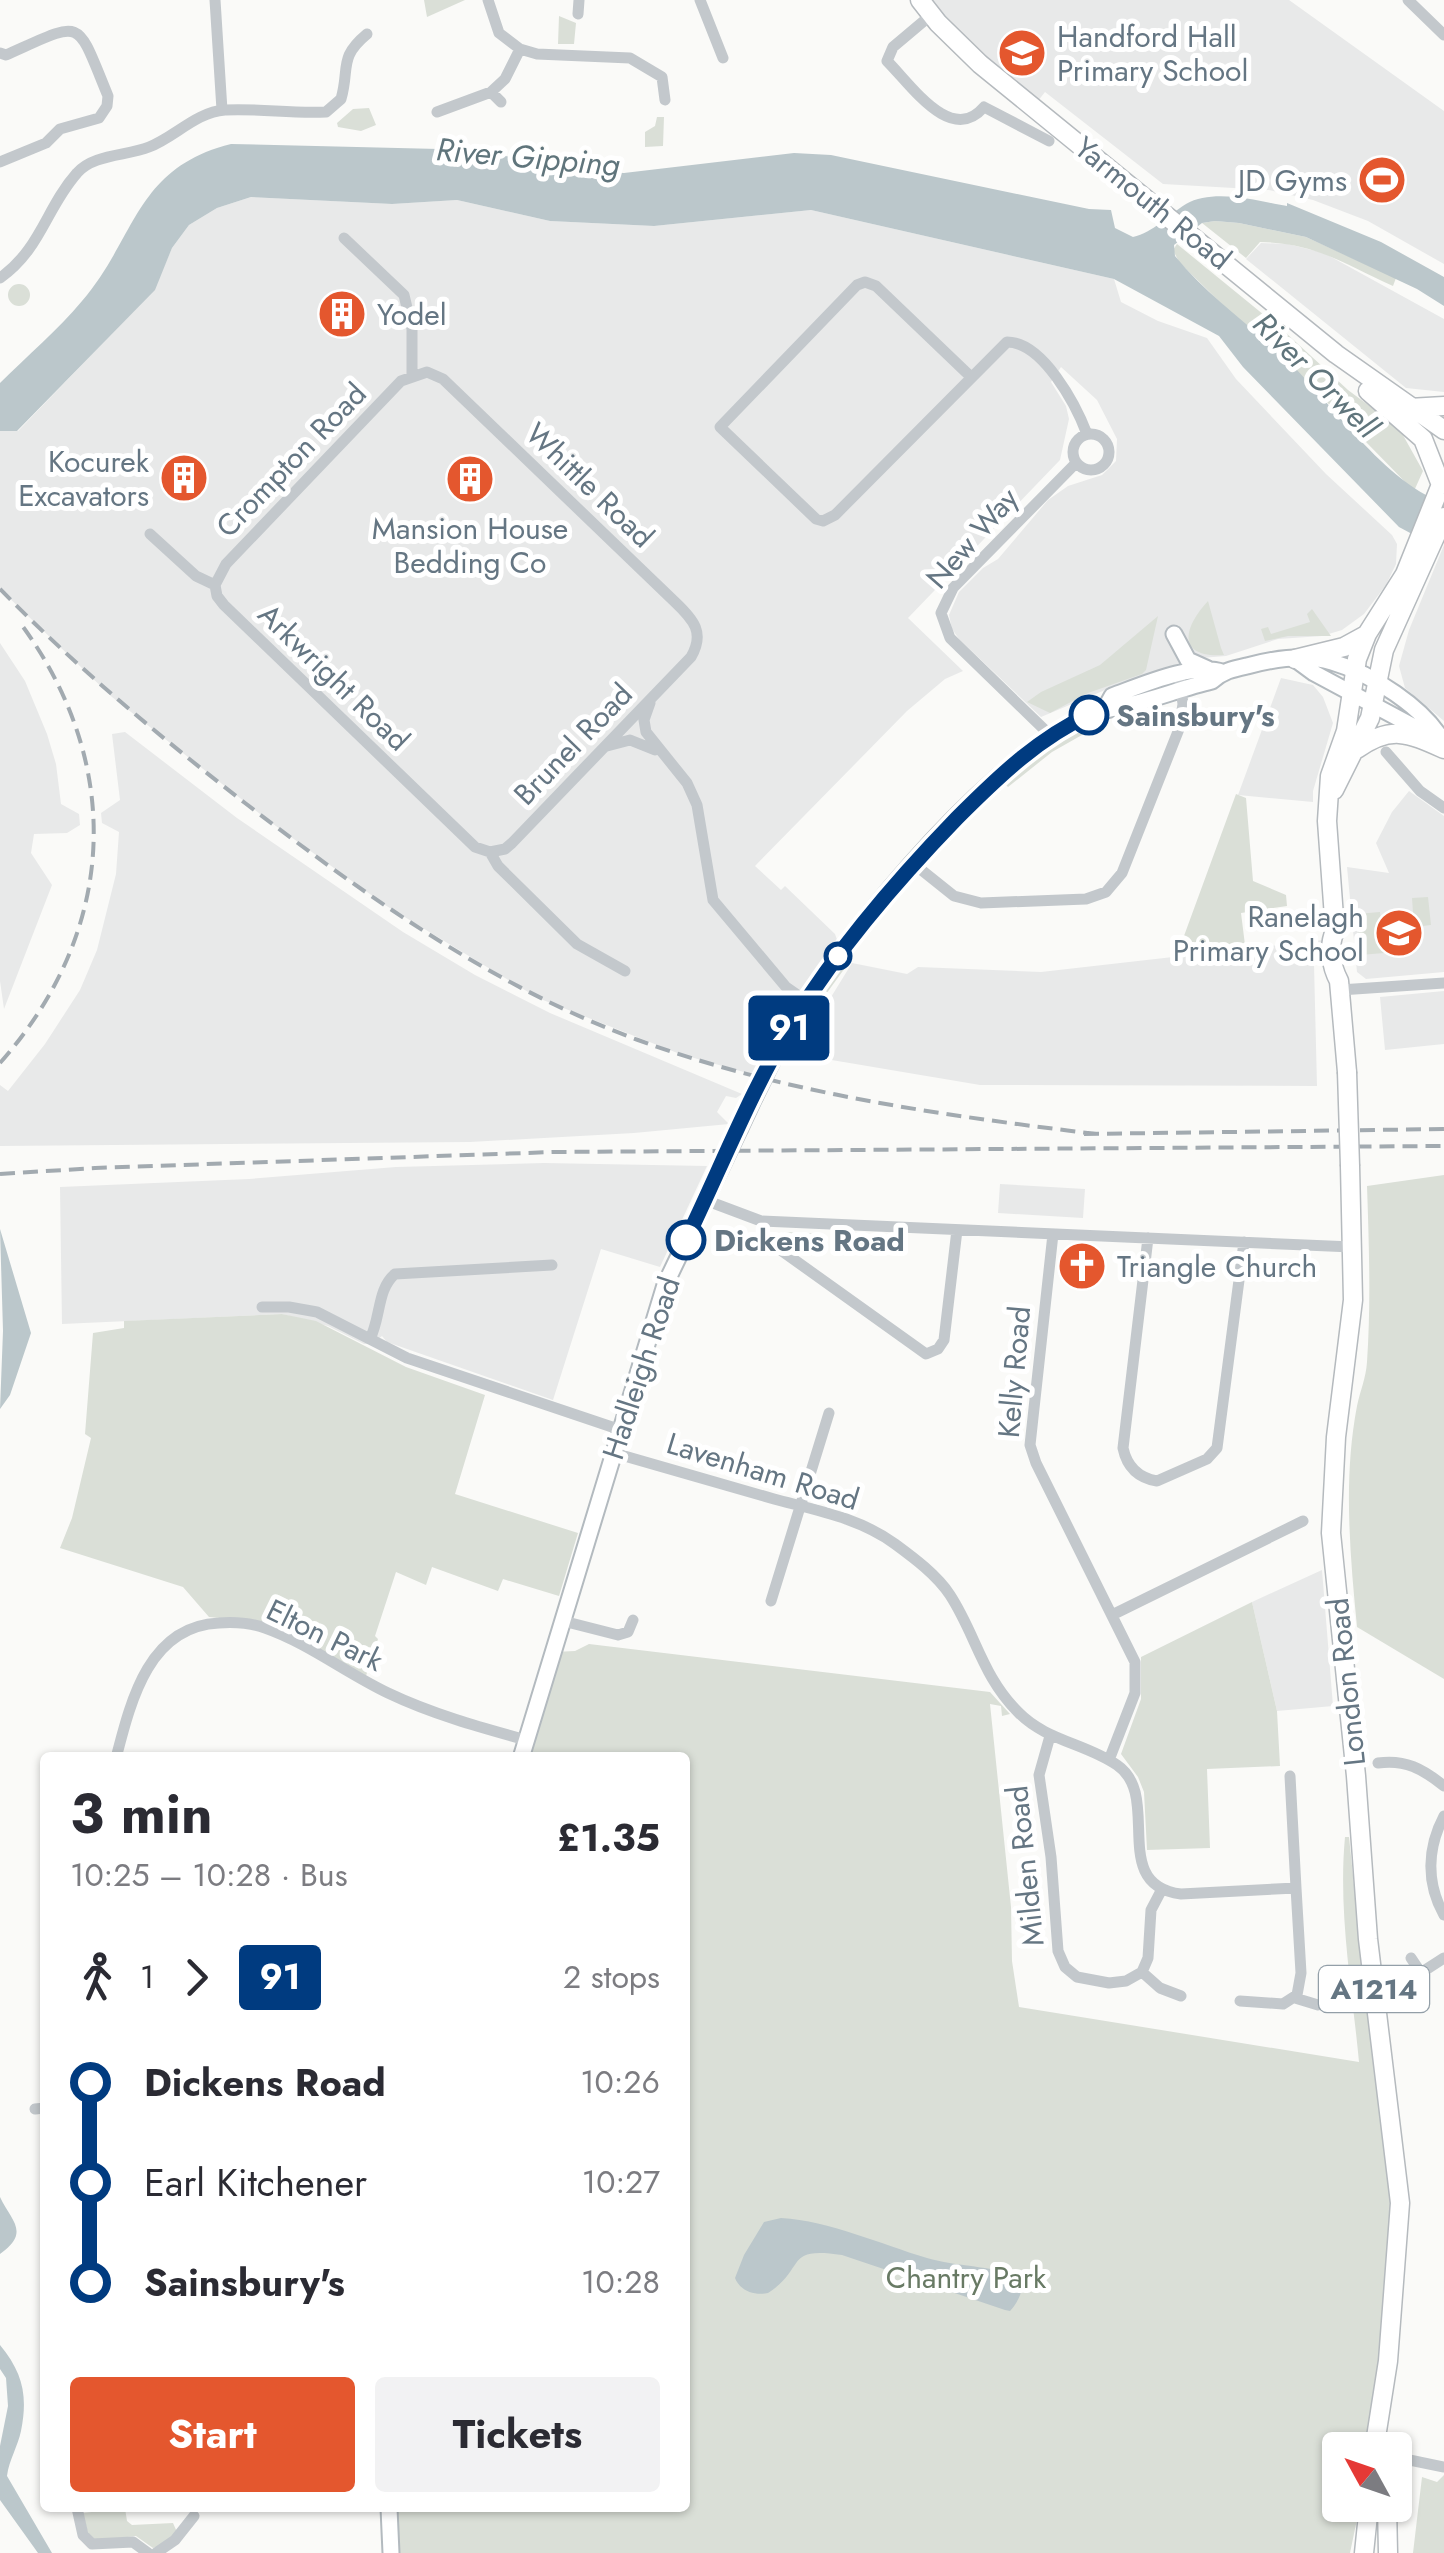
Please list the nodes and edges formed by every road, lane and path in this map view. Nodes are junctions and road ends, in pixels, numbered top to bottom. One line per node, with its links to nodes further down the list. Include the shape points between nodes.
1 (216, 0): 12 (street)
2 (488, 0): 8 (street, via 499,33)
3 (700, 0): 10 (street)
4 (1408, 0): 7 (street)
5 (925, 8): 14 (street, via 887,61 948,119 975,118 984,107); 18 (main road, Yarmouth Road, via 980,64)
6 (367, 34): 12 (street, via 344,44 341,99 326,112)
7 (1444, 35)
8 (520, 49): 11 (street, via 630,58 667,72); 13 (street, via 496,97)
9 (0, 52): 15 (street, via 75,30 108,96 98,118 60,129 46,143)
10 (723, 58)
11 (665, 100)
12 (222, 110): 17 (street, via 152,146 81,168 37,241)
13 (437, 112)
14 (1049, 141)
15 (0, 162)
16 (344, 238): 19 (street, via 404,295)
17 (0, 278)
18 (1336, 354): 22 (main road, Yarmouth Road); 25 (main road, via 1340,368)
19 (412, 375): 31 (street, Crompton Road, via 233,556); 35 (street, Whittle Road, via 443,379 688,615 698,636)
20 (970, 376): 20 (street, via 826,521 816,519 720,428 865,282); 24 (street, via 1003,344 1019,343 1069,393)
21 (1444, 406): 22 (main road)
22 (1408, 408): 23 (main road, Yarmouth Road)
23 (1444, 430)
24 (1086, 434): 27 (street, New Way, via 1073,448); 27 (street, New Way, via 1106,441 1107,461 1089,471)
25 (1423, 439): 26 (main road); 28 (main road)
26 (1444, 449)
27 (1076, 463): 43 (street, New Way, via 953,588 941,614 950,638)
28 (1441, 495): 30 (main road, London Road)
29 (150, 534): 31 (street, Arkwright Road)
30 (1425, 544): 33 (main road, London Road); 39 (main road, London Road)
31 (215, 585): 51 (street, Arkwright Road, via 224,605 475,847)
32 (1174, 634): 36 (street, via 1188,660)
33 (1367, 634): 34 (main road); 37 (main road, London Road)
34 (1296, 659): 36 (street, Hadleigh Road); 37 (street, Hadleigh Road, via 1328,661); 41 (street)
35 (687, 662): 40 (street, Brunel Road)
36 (1215, 670): 38 (street, Hadleigh Road)
37 (1354, 672): 39 (street, Hadleigh Road); 41 (main road, London Road)
38 (1174, 683): 43 (street, Hadleigh Road, via 1112,696 1106,707); 52 (street, via 1179,729 1122,874 1101,894 974,903 945,891)
39 (1377, 683): 42 (main road, London Road); 44 (street, Hadleigh Road, via 1423,716)
40 (656, 694): 45 (street, Brunel Road); 48 (street, via 644,726)
41 (1352, 694): 42 (street); 49 (main road, London Road)
42 (1375, 705): 44 (street); 46 (main road, London Road)
43 (1051, 736): 52 (street, Hadleigh Road, via 978,797)
44 (1443, 746): 46 (main road, via 1394,733)
45 (600, 751): 48 (street, via 630,740); 51 (street, Brunel Road, via 512,843)
46 (1355, 751): 49 (main road, London Road)
47 (1386, 752): 50 (street)
48 (663, 756): 56 (street, via 697,805 713,900)
49 (1329, 799): 55 (main road, London Road, via 1335,931 1343,940 1345,971)
50 (1444, 808)
51 (490, 852): 53 (street, Arkwright Road, via 577,944)
52 (914, 864): 56 (street, Hadleigh Road)
53 (625, 971)
54 (1444, 983): 55 (street)
55 (1339, 985): 63 (main road, London Road / A1214, bridge)
56 (806, 1001): 57 (street, Hadleigh Road, bridge)
57 (705, 1200): 58 (street); 68 (street, Hadleigh Road, via 665,1286)
58 (761, 1221): 59 (street); 59 (street, via 766,1239 926,1354 944,1340)
59 (957, 1230): 60 (street)
60 (1052, 1234): 61 (street); 73 (street, Kelly Road, via 1030,1444)
61 (1148, 1238): 62 (street); 62 (street, via 1124,1448 1129,1464 1157,1481 1218,1448)
62 (1244, 1242): 63 (street)
63 (1352, 1246): 97 (main road, London Road / A1214, via 1353,1300 1330,1519 1400,2203)
64 (552, 1266): 66 (street, via 395,1274 384,1288)
65 (262, 1307): 66 (street, via 317,1312)
66 (370, 1339): 68 (street, via 431,1367)
67 (829, 1413): 70 (street)
68 (621, 1430): 69 (street, Hadleigh Road)
69 (614, 1453): 70 (street, Lavenham Road); 75 (street, Hadleigh Road)
70 (800, 1506): 72 (street); 76 (street, Lavenham Road, via 880,1534 940,1583 997,1689)
71 (1303, 1521): 73 (street)
72 (771, 1601)
73 (1112, 1615): 80 (street, Kelly Road, via 1132,1655 1136,1682)
74 (634, 1620): 75 (street, via 618,1635)
75 (563, 1621): 77 (street, Hadleigh Road)
76 (1050, 1736): 80 (street, Lavenham Road); 90 (street, Milden Road, via 1039,1775 1059,1956 1071,1973 1087,1980 1120,1983)
77 (526, 1740): 78 (street, Elton Park, via 436,1714 262,1627 218,1622 178,1632 157,1651); 79 (street, Hadleigh Road)
78 (118, 1752)
79 (523, 1752)
80 (1109, 1760): 85 (street, via 1136,1788 1140,1858)
81 (1378, 1762): 83 (street, via 1401,1761)
82 (1290, 1776): 86 (street)
83 (1444, 1786)
84 (1444, 1816): 87 (street, via 1430,1870)
85 (1162, 1888): 86 (street, via 1187,1894); 90 (street, via 1152,1907)
86 (1296, 1888): 94 (street, via 1301,1973)
87 (1444, 1915)
88 (1411, 1958): 91 (street)
89 (1444, 1958): 91 (street)
90 (1142, 1972): 93 (street)
91 (1422, 1973): 92 (street)
92 (1402, 1980)
93 (1181, 1996)
94 (1295, 1998): 95 (street); 96 (street, via 1286,2004 1247,2002)
95 (1318, 2006)
96 (1253, 2020)
97 (1385, 2383): 98 (main road, London Road / A1214); 99 (main road, London Road / A1214)
98 (1377, 2432)
99 (1387, 2432)
100 (1412, 2461): 101 (street)
101 (1444, 2468)
102 (77, 2512): 107 (street, via 92,2544 133,2542)
103 (390, 2512): 109 (street)
104 (194, 2516): 108 (street)
105 (1367, 2522): 110 (main road)
106 (1388, 2522): 111 (main road)
107 (148, 2553)
108 (156, 2553)
109 (391, 2553)
110 (1364, 2553)
111 (1388, 2553)

